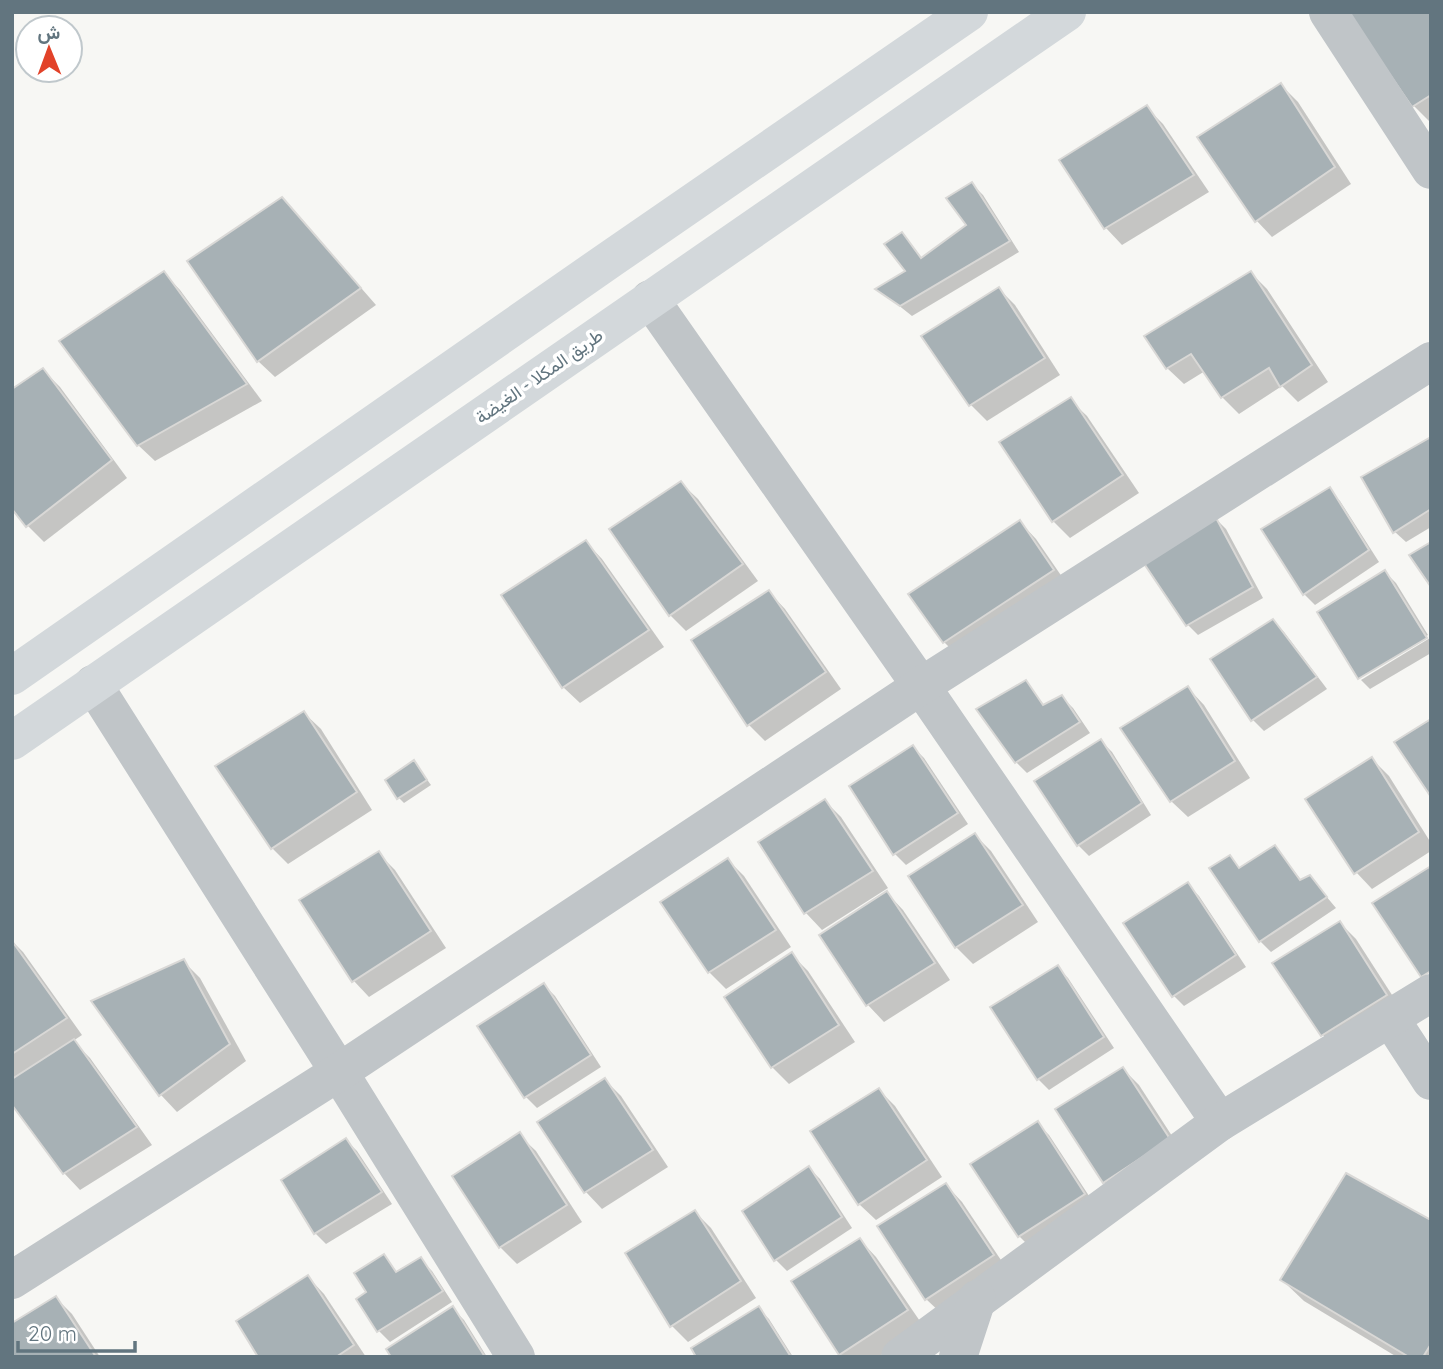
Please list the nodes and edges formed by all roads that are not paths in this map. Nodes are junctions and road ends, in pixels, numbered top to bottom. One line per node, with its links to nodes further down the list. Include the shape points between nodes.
1 (969, 12): 7 (highway)
2 (1067, 12): 5 (highway, طريق المكلا - الغيضة)
3 (1328, 12): 4 (street)
4 (1431, 170)
5 (650, 299): 8 (highway, طريق المكلا - الغيضة); 9 (street)
6 (1431, 360): 9 (street)
7 (12, 676)
8 (93, 684): 10 (highway, طريق المكلا - الغيضة); 13 (street)
9 (921, 685): 13 (street); 15 (street)
10 (12, 741)
11 (1431, 993): 12 (street)
12 (1390, 1018): 14 (street); 15 (street)
13 (339, 1072): 16 (street); 18 (street)
14 (1431, 1082)
15 (1220, 1122): 17 (street)
16 (12, 1280)
17 (977, 1299): 19 (street); 20 (street)
18 (516, 1357)
19 (900, 1357)
20 (958, 1357)

